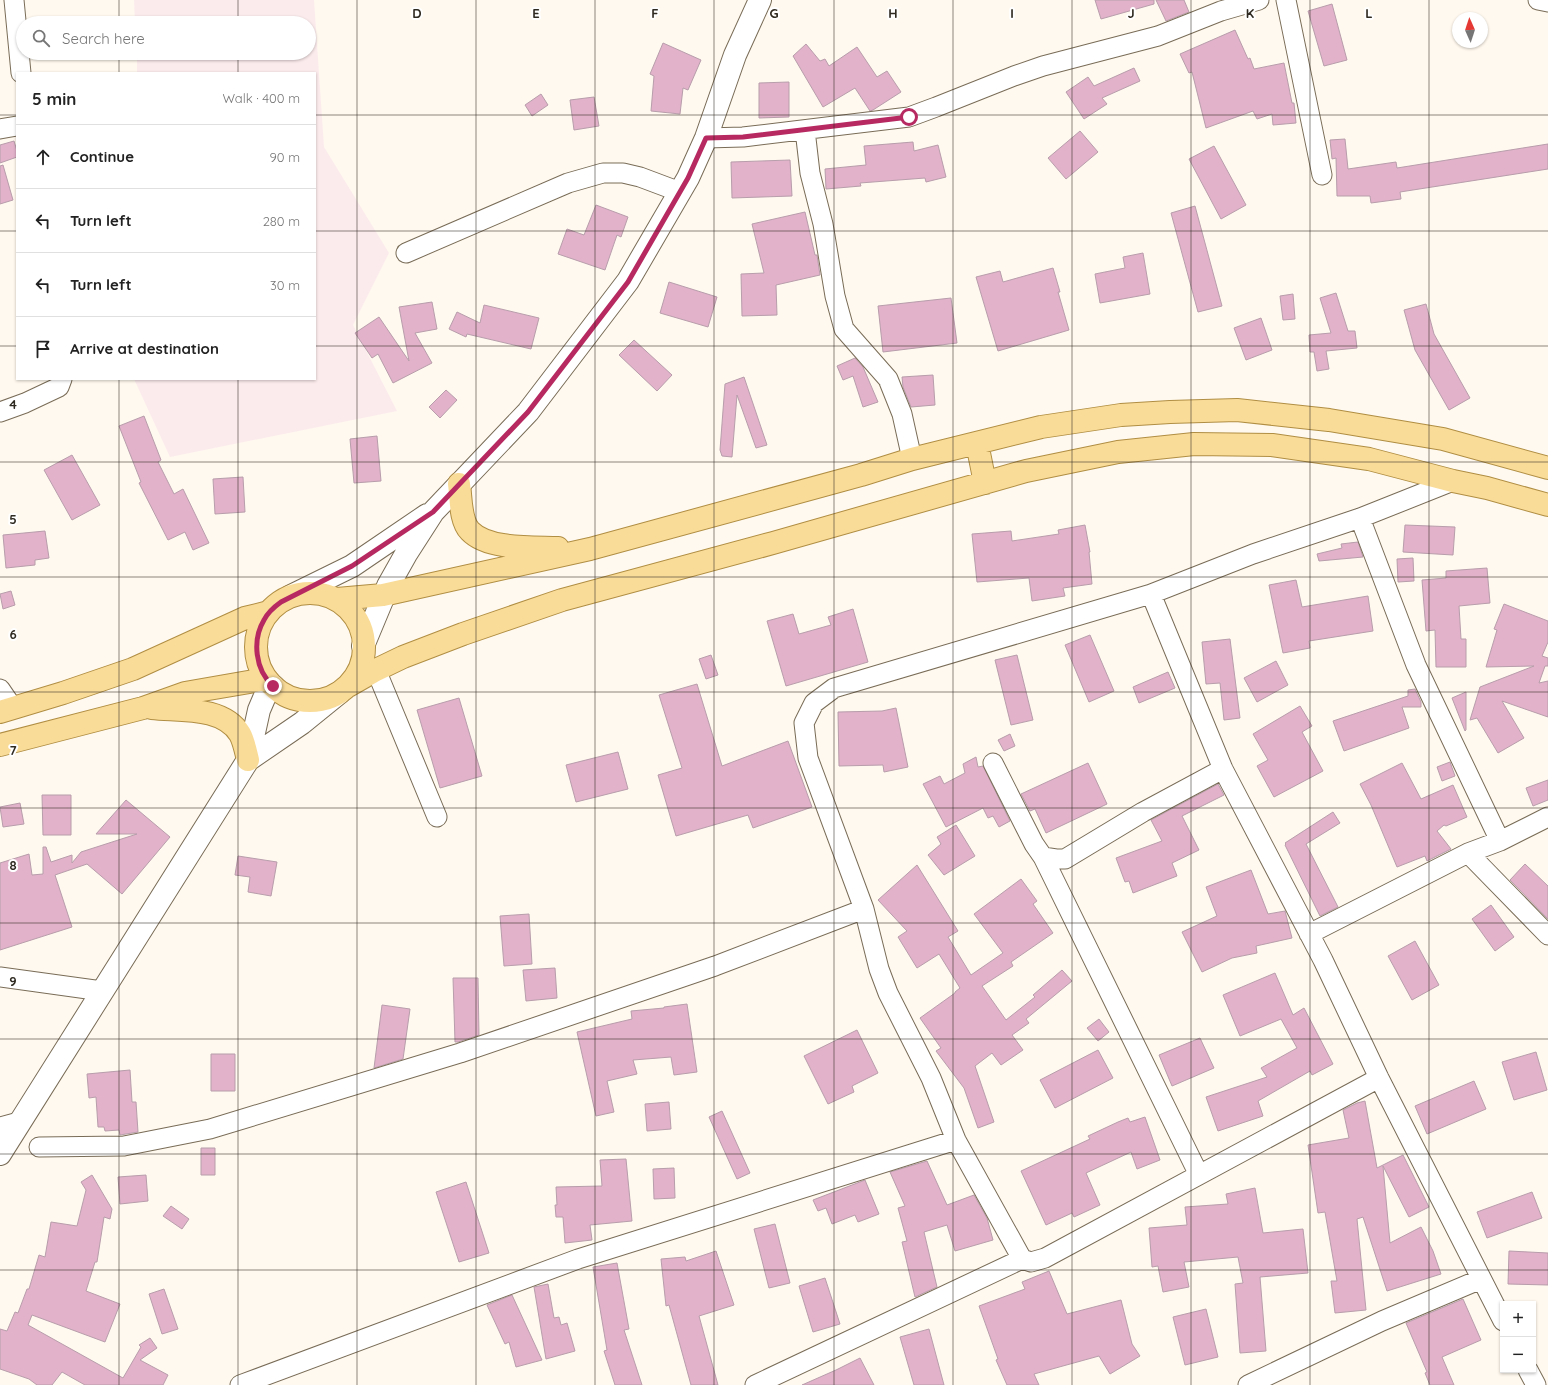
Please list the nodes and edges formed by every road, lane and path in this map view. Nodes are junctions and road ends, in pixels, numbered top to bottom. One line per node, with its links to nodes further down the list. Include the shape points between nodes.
1 (14, 0): 7 (street)
2 (760, 0): 13 (street, via 735,55)
3 (1259, 0): 12 (street, via 1221,10 1158,36 1043,66 909,117)
4 (1286, 0): 14 (street)
5 (1538, 0): 6 (street)
6 (1548, 2)
7 (16, 21)
8 (20, 60): 9 (street)
9 (21, 72)
10 (16, 126): 11 (street)
11 (0, 128)
12 (805, 130): 13 (street); 20 (street, via 810,173 844,329 888,379 902,414)
13 (706, 138): 15 (street)
14 (1322, 175)
15 (680, 192): 16 (street, via 640,176 603,173 568,183); 24 (street, via 628,282 528,412)
16 (406, 253)
17 (62, 380): 18 (street, via 60,387 25,404)
18 (0, 412)
19 (977, 443): 20 (main road); 21 (main road, via 1041,427 1121,415 1236,410 1329,420 1443,440); 23 (main road)
20 (912, 459): 28 (main road)
21 (1548, 468)
22 (1453, 481): 23 (main road, via 1369,459 1332,453 1272,445 1194,444 1118,452 1026,471); 25 (main road); 27 (street)
23 (985, 483): 35 (main road, via 562,600 456,637)
24 (459, 484): 26 (street); 28 (main road, via 462,513 469,530 484,541 518,546)
25 (1548, 505)
26 (433, 512): 30 (street); 31 (street, via 352,566)
27 (1360, 518): 29 (street, via 1253,554); 47 (street, via 1416,666)
28 (590, 549): 30 (main road)
29 (1151, 594): 44 (street); 50 (street, via 834,688 814,703 804,723 808,758)
30 (383, 595): 32 (main road); 34 (street)
31 (291, 596): 32 (main road, via 319,593); 33 (main road)
32 (337, 600): 34 (main road, via 348,607 356,618 362,630)
33 (269, 612): 36 (main road, via 259,628 256,640 258,663); 40 (main road, via 245,618 133,669)
34 (363, 646): 38 (main road, via 364,659 358,674)
35 (376, 670): 38 (main road); 46 (street)
36 (270, 682): 38 (main road, via 278,691 299,700 327,699); 39 (main road, via 185,693); 42 (street, via 259,710)
37 (0, 689): 40 (street)
38 (344, 690): 42 (street)
39 (143, 708): 41 (main road); 42 (main road, via 208,713 232,723 241,735)
40 (7, 710)
41 (0, 745)
42 (248, 760): 54 (street)
43 (993, 763): 49 (street)
44 (1223, 769): 49 (street, via 1143,812 1065,859); 51 (street)
45 (1548, 816): 47 (street)
46 (437, 817)
47 (1500, 841): 48 (street)
48 (1468, 853): 51 (street); 52 (street)
49 (1043, 857): 60 (street)
50 (864, 909): 57 (street, via 888,993 931,1078); 58 (street, via 715,966 467,1051 210,1129 124,1146)
51 (1309, 934): 55 (street)
52 (1548, 935)
53 (0, 977): 54 (street)
54 (102, 991): 56 (street)
55 (1380, 1078): 60 (street); 62 (street)
56 (10, 1125): 59 (street)
57 (956, 1140): 61 (street); 65 (street, via 578,1259)
58 (39, 1147)
59 (0, 1154)
60 (1199, 1175): 61 (street, via 1044,1258 1032,1262)
61 (1022, 1259): 66 (street)
62 (1481, 1279): 63 (street); 67 (street, via 1382,1321)
63 (1500, 1315)
64 (1530, 1373): 68 (street)
65 (240, 1385)
66 (755, 1385)
67 (1248, 1385)
68 (1536, 1385)

